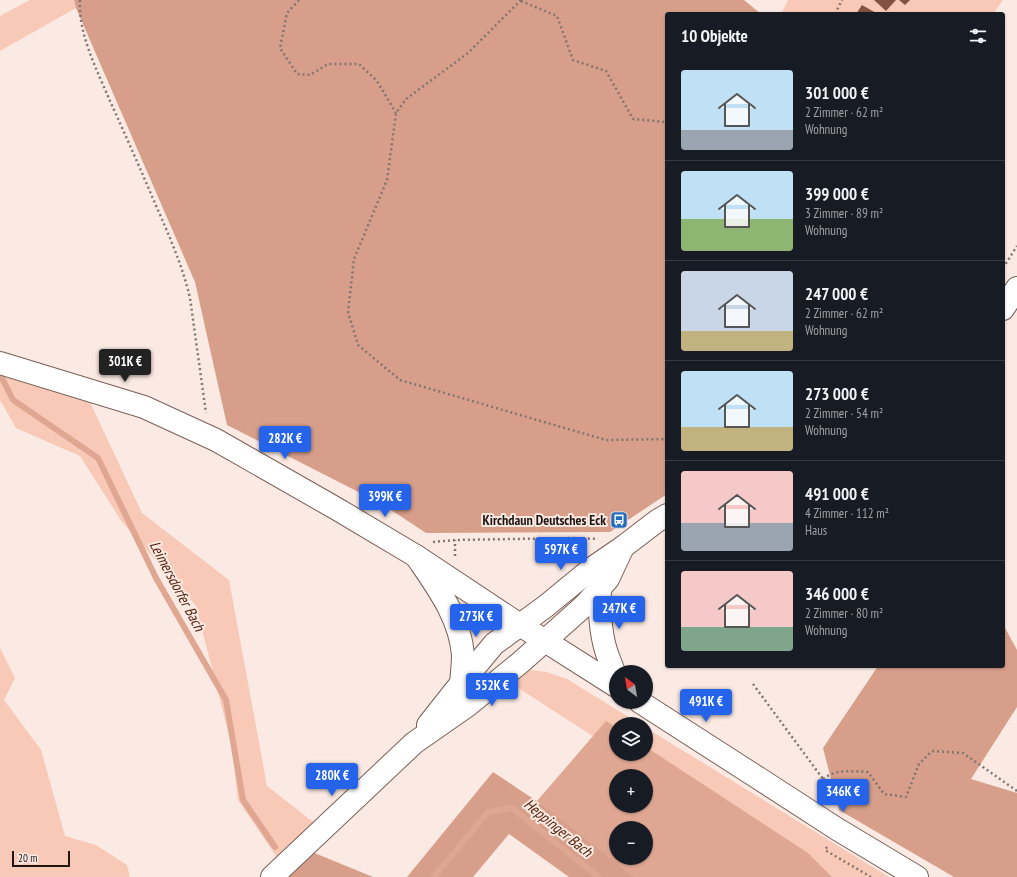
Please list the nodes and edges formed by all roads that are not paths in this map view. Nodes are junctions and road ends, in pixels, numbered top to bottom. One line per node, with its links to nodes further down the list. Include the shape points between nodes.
1 (1017, 288): 2 (street)
2 (1005, 306)
3 (9, 366): 6 (street, via 144,407 216,440 337,509)
4 (665, 516): 5 (street)
5 (623, 548): 7 (street, via 608,579); 8 (street, via 590,569)
6 (421, 549): 8 (street); 12 (street, via 454,617 462,645)
7 (600, 588): 9 (street); 10 (street, via 601,626)
8 (520, 625): 9 (street); 12 (street, via 494,644)
9 (545, 641): 11 (street); 14 (street, via 467,706)
10 (611, 665)
11 (609, 682)
12 (461, 683): 14 (street)
13 (651, 709): 16 (street, via 837,829)
14 (414, 743): 15 (street)
15 (272, 877)
16 (917, 877)

